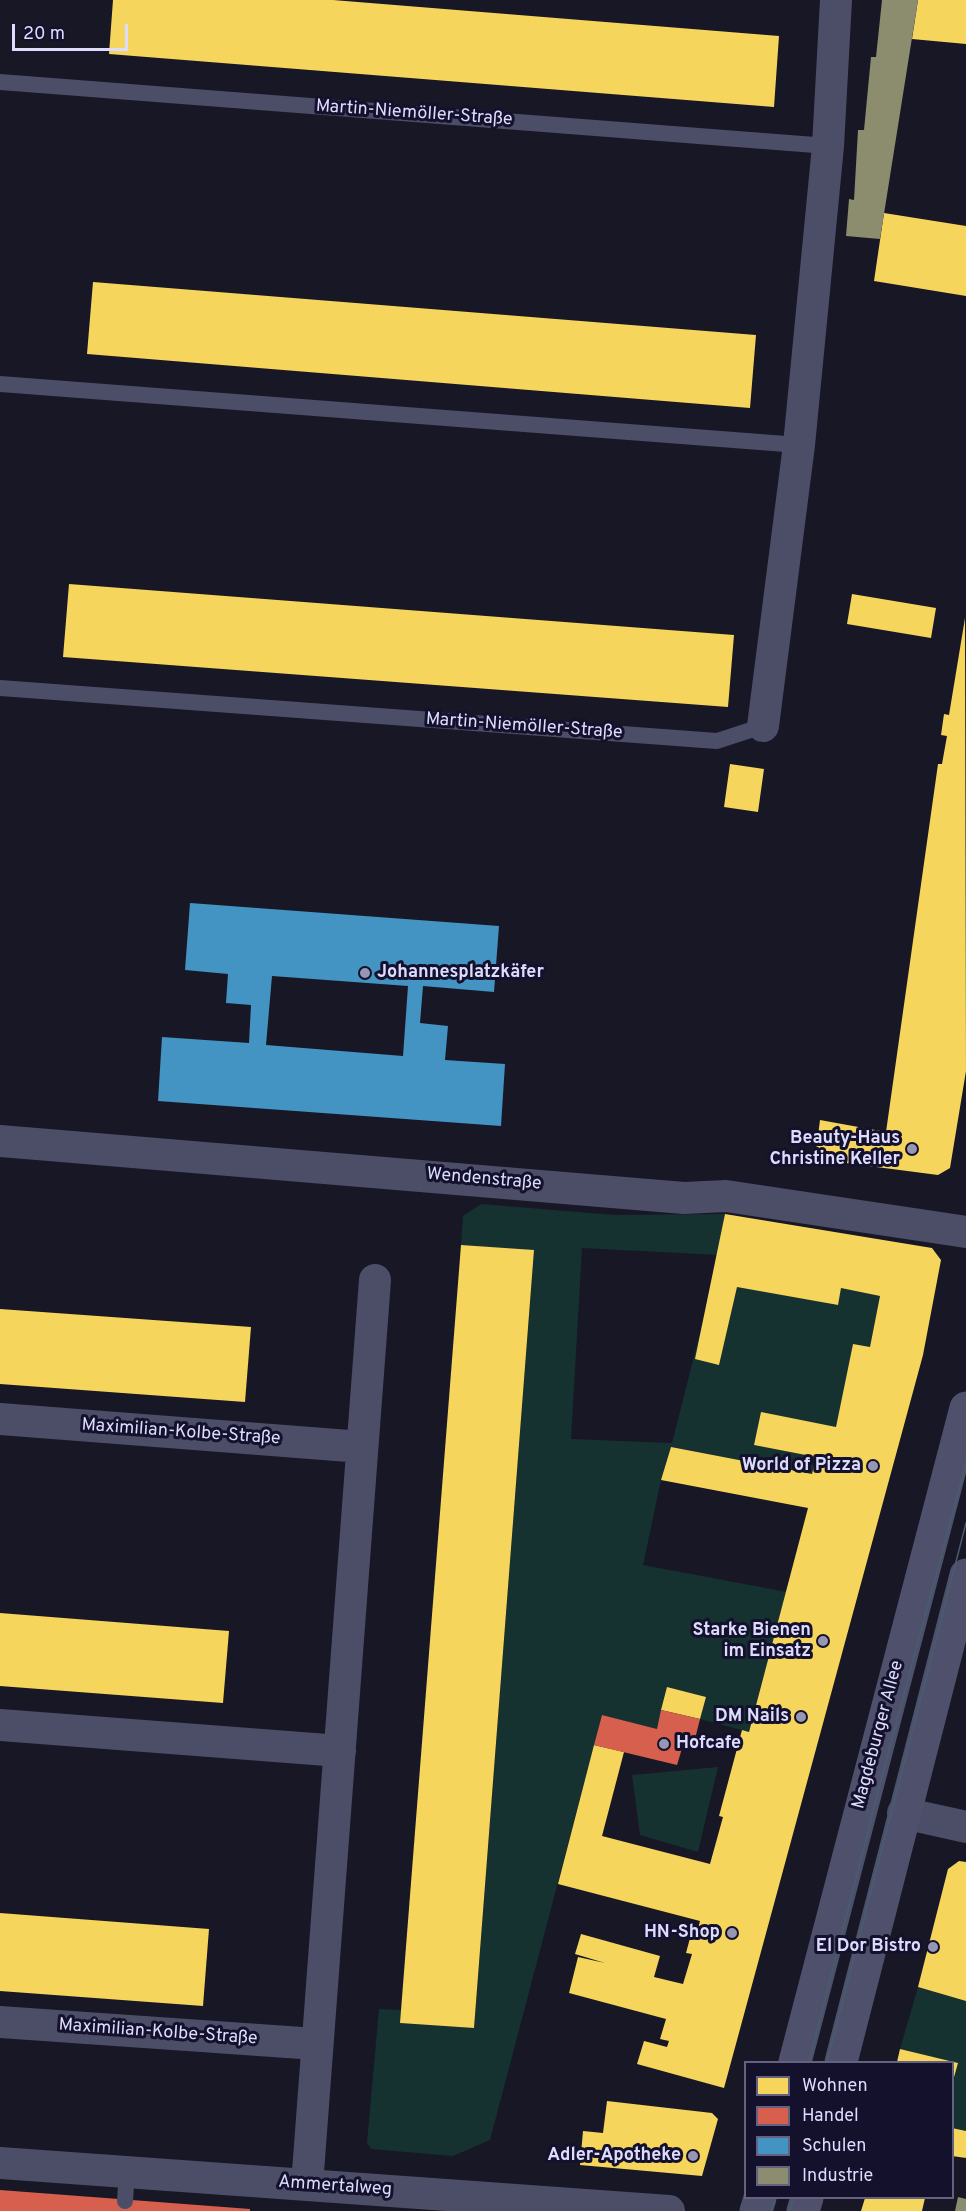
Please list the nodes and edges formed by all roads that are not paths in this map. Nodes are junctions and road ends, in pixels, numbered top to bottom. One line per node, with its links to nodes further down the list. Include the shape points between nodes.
1 (836, 0): 3 (street, Martin-Niemöller-Straße)
2 (0, 82): 3 (lane, Martin-Niemöller-Straße)
3 (828, 146): 5 (street, Martin-Niemöller-Straße)
4 (0, 384): 5 (lane)
5 (800, 445): 7 (street, Martin-Niemöller-Straße)
6 (0, 688): 7 (lane, Martin-Niemöller-Straße, via 717,741)
7 (763, 726)
8 (0, 1141): 9 (street, Wendenstraße, via 684,1198 726,1196)
9 (966, 1232)
10 (375, 1280): 13 (street)
11 (966, 1408): 21 (main road, Magdeburger Allee)
12 (0, 1419): 13 (street, Maximilian-Kolbe-Straße)
13 (362, 1447): 16 (street)
14 (966, 1575): 17 (main road)
15 (0, 1725): 16 (street)
16 (339, 1751): 20 (street)
17 (903, 1813): 18 (street); 22 (main road)
18 (966, 1827)
19 (0, 2022): 20 (street, Maximilian-Kolbe-Straße)
20 (316, 2044): 24 (street)
21 (795, 2061)
22 (841, 2061)
23 (0, 2163): 24 (street, Ammertalweg, via 126,2186)
24 (307, 2185): 25 (street, Ammertalweg)
25 (669, 2211)

